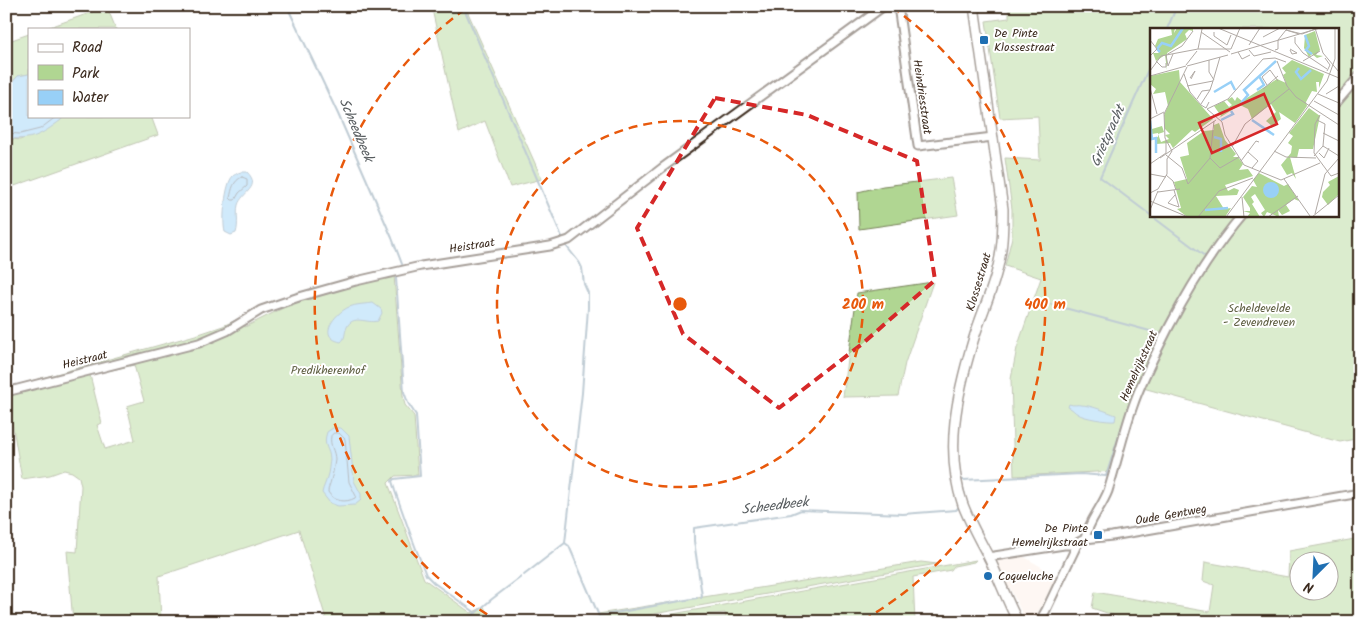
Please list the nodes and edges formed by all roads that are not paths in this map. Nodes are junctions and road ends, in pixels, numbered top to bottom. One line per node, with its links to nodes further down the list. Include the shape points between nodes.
1 (884, 6): 8 (street, Heistraat, via 569,240 356,281 261,310 227,331 199,342)
2 (898, 6): 6 (street, Heindriesstraat, via 918,146)
3 (974, 6): 6 (street, Klossestraat)
4 (1360, 75): 5 (street)
5 (1338, 101)
6 (993, 137): 12 (street, Klossestraat, via 1003,209 1002,244 997,271 966,368 954,431 954,465 962,503)
7 (1241, 216): 10 (street, Hemelrijkstraat, via 1198,276 1158,348 1133,406 1105,497)
8 (6, 392)
9 (1360, 493): 10 (street, Oude Gentweg)
10 (1085, 539): 11 (street, Oude Gentweg)
11 (1076, 545): 12 (street, Oude Gentweg); 14 (street)
12 (988, 557): 13 (street, Klossestraat)
13 (1018, 622)
14 (1039, 622)

